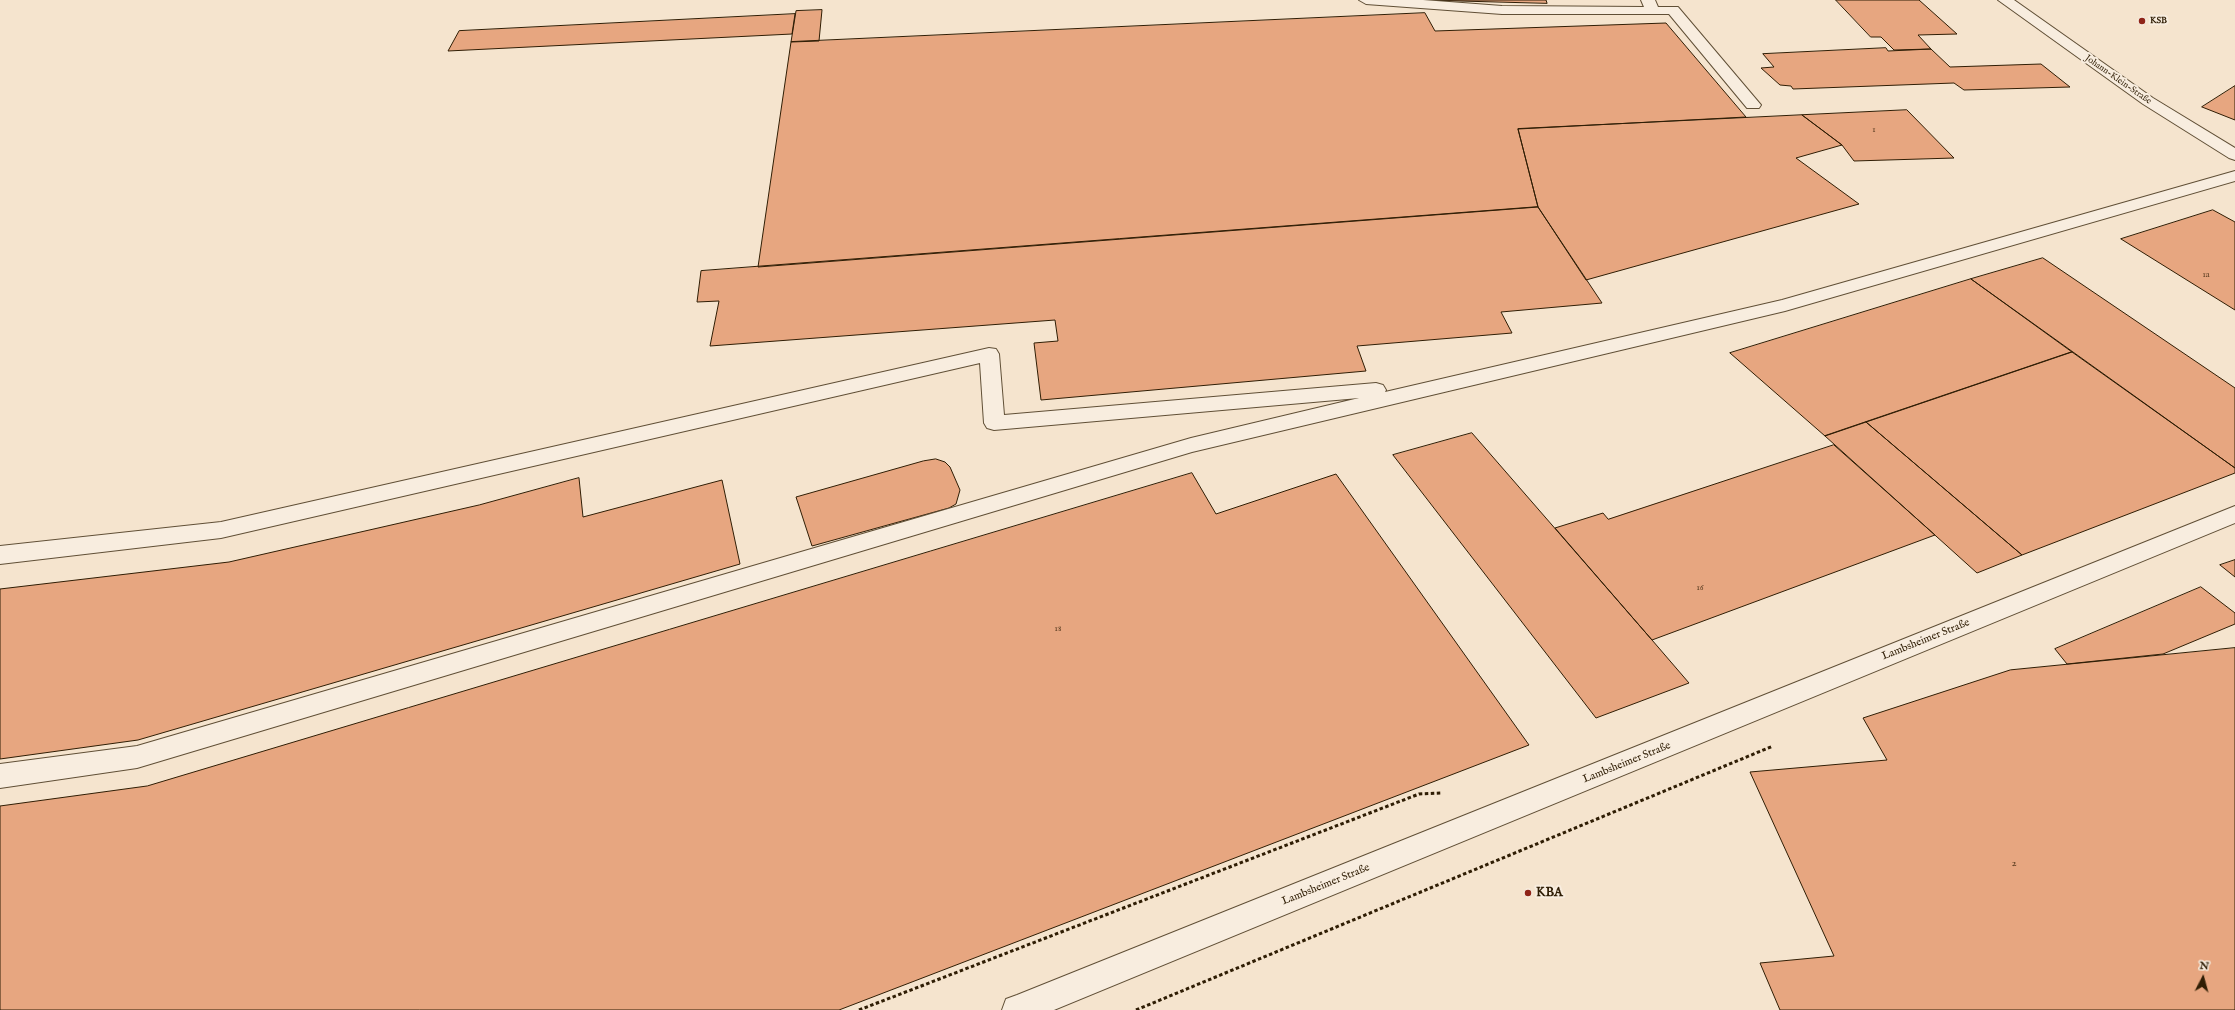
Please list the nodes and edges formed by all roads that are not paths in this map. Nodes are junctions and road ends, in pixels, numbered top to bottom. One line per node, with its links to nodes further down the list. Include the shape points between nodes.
1 (1366, 0): 3 (street, via 1502,10)
2 (2005, 0): 5 (street, Johann-Klein-Straße, via 2148,101)
3 (1650, 5): 4 (street, via 1673,10)
4 (1753, 105)
5 (2235, 155)
6 (2235, 176): 7 (street, via 1785,305)
7 (1455, 383): 9 (street, via 994,423 989,354 221,530); 10 (street, via 1191,445 137,757)
8 (2235, 514): 11 (street, Lambsheimer Straße)
9 (0, 554)
10 (0, 776)
11 (1017, 1010)

